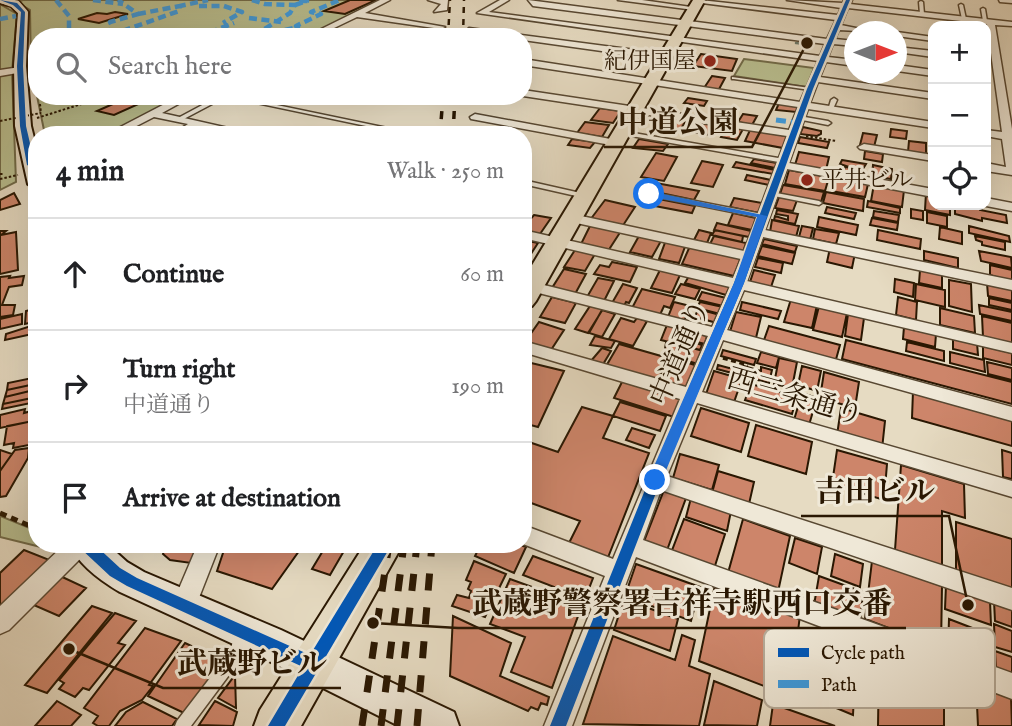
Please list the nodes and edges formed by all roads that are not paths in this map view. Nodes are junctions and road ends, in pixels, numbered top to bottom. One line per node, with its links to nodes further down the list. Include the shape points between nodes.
1 (386, 0): 15 (street)
2 (432, 0): 13 (street, via 445,2 443,10)
3 (505, 0): 16 (street, via 481,13)
4 (532, 0): 16 (street, via 533,4)
5 (622, 0): 16 (street)
6 (791, 0): 22 (street)
7 (1003, 0): 9 (street)
8 (2, 1): 37 (main road, via 23,12)
9 (1012, 1)
10 (921, 2): 14 (lane)
11 (961, 5): 17 (lane)
12 (982, 9): 19 (lane)
13 (437, 10)
14 (922, 14): 17 (street); 22 (street)
15 (355, 15): 23 (street); 24 (street)
16 (692, 16): 22 (street); 22 (street); 22 (street); 32 (main road)
17 (964, 19): 18 (street)
18 (980, 21)
19 (988, 21)
20 (991, 22): 21 (street)
21 (1012, 24)
22 (837, 26): 51 (street, 中道通り)
23 (441, 27)
24 (327, 28)
25 (907, 35): 27 (street)
26 (532, 38): 28 (street)
27 (928, 38)
28 (545, 40): 29 (street); 32 (street)
29 (532, 49)
30 (907, 51): 31 (street)
31 (928, 53)
32 (666, 57): 42 (main road)
33 (991, 61): 35 (street); 43 (street)
34 (532, 63): 42 (street)
35 (1012, 64)
36 (907, 69): 38 (street)
37 (20, 70): 39 (street); 66 (main road)
38 (928, 72)
39 (0, 73)
40 (734, 78): 51 (lane)
41 (991, 81): 43 (street)
42 (651, 82): 51 (street); 52 (main road)
43 (1000, 83): 44 (street); 50 (street)
44 (1012, 85)
45 (532, 94): 52 (street)
46 (928, 96): 51 (street)
47 (171, 105): 53 (street)
48 (207, 105): 55 (lane)
49 (270, 105): 62 (lane)
50 (1003, 106): 64 (street)
51 (803, 108): 52 (street); 57 (lane); 58 (street, via 832,105); 69 (street, 中道通り)
52 (635, 110): 65 (main road)
53 (153, 114): 55 (street); 59 (street)
54 (475, 117): 65 (street)
55 (180, 119): 56 (street)
56 (199, 123): 60 (street); 61 (street)
57 (828, 124)
58 (928, 124)
59 (128, 126)
60 (193, 126)
61 (212, 126)
62 (373, 126)
63 (991, 134): 64 (street)
64 (1010, 136): 71 (street)
65 (619, 138): 69 (lane); 76 (main road)
66 (28, 147)
67 (864, 147): 68 (street)
68 (928, 157)
69 (784, 163): 73 (street); 75 (street, 中道通り)
70 (991, 167): 71 (street)
71 (1012, 169)
72 (532, 185): 76 (lane)
73 (928, 191)
74 (649, 194): 81 (lane)
75 (771, 194): 77 (lane); 81 (street, 中道通り)
76 (585, 196): 80 (main road)
77 (819, 203)
78 (991, 203): 79 (street)
79 (1012, 207)
80 (572, 218): 83 (main road); 84 (street)
81 (760, 224): 84 (street, 中道通り); 86 (street)
82 (532, 236): 83 (street)
83 (558, 242): 85 (street); 87 (main road)
84 (748, 256): 85 (street, 中道通り)
85 (739, 283): 89 (street, 中道通り); 90 (street)
86 (1012, 285)
87 (532, 286)
88 (532, 295): 89 (street)
89 (717, 333): 92 (street, 中道通り); 93 (street)
90 (1012, 348)
91 (532, 349): 92 (street, 西三条通り)
92 (692, 397): 94 (street, 中道通り); 95 (street, 西三条通り)
93 (1012, 414)
94 (655, 480): 97 (street, 中道通り); 103 (street)
95 (1012, 489)
96 (532, 537): 102 (street)
97 (629, 545): 102 (street, 中道通り); 106 (street)
98 (73, 553): 105 (street)
99 (93, 553): 104 (main road, via 115,572)
100 (205, 553): 104 (street)
101 (380, 553): 108 (main road)
102 (618, 570): 114 (street, 中道通り)
103 (1012, 599)
104 (184, 605): 107 (main road)
105 (0, 622)
106 (854, 628)
107 (240, 630): 108 (main road); 111 (lane, via 236,654)
108 (313, 664): 112 (main road); 113 (main road)
109 (995, 680): 110 (street)
110 (1012, 686)
111 (182, 726)
112 (276, 726)
113 (440, 726)
114 (558, 726)

